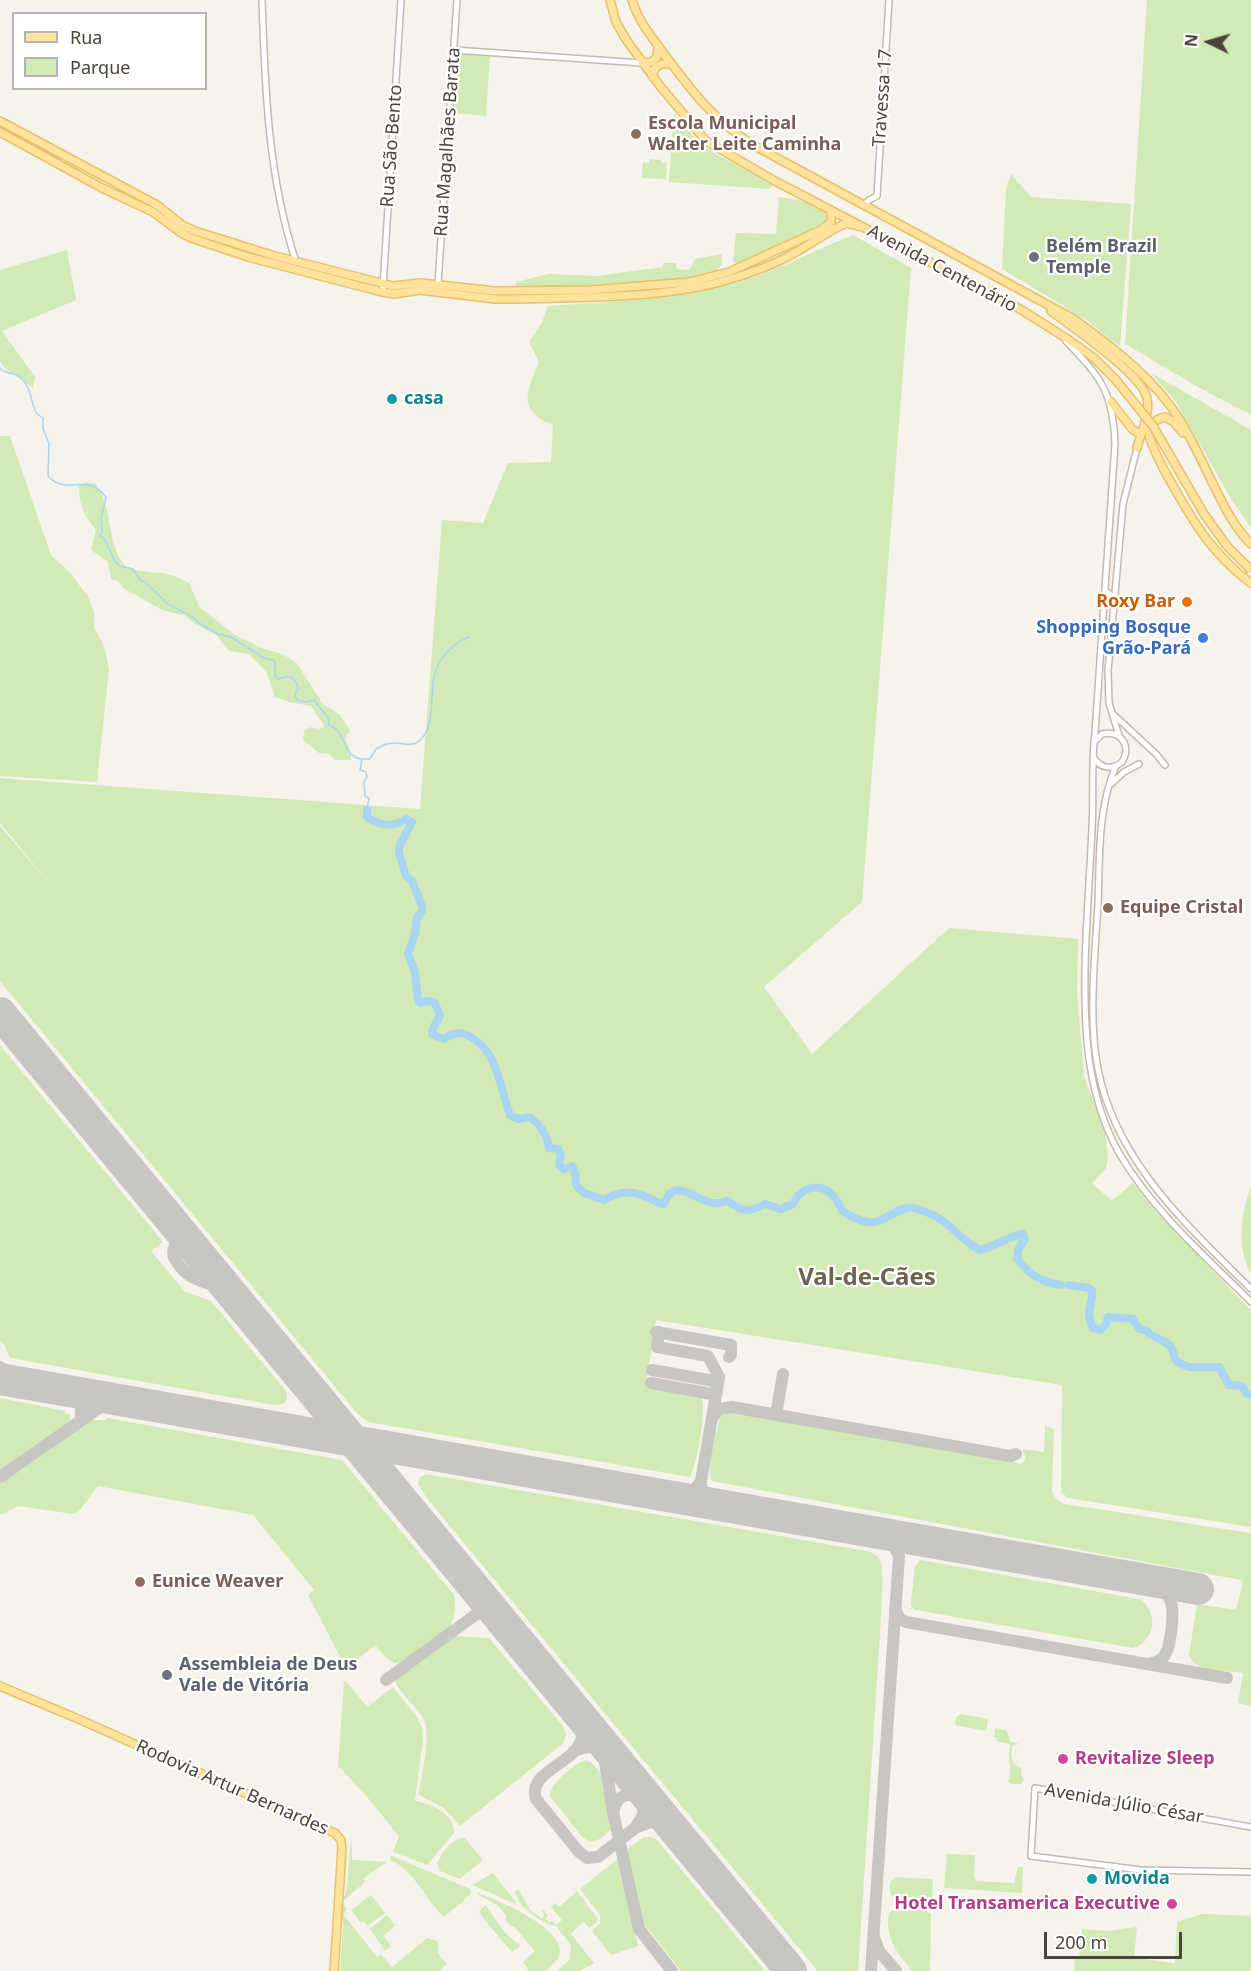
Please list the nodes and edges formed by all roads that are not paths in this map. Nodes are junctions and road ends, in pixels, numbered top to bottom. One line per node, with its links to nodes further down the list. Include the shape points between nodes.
1 (262, 0): 19 (street, via 267,120 283,219)
2 (401, 0): 22 (street, Rua São Bento)
3 (457, 0): 8 (street, Rua Magalhães Barata)
4 (610, 0): 9 (main road, Avenida Centenário, via 616,22)
5 (632, 0): 7 (main road, Avenida Centenário)
6 (890, 0): 16 (street, Travessa 17, via 877,196)
7 (658, 46): 11 (main road, via 657,57); 12 (main road, Avenida Centenário)
8 (454, 50): 10 (street); 21 (street, Rua Magalhães Barata)
9 (634, 51): 10 (street); 11 (main road, Avenida Centenário)
10 (626, 62): 11 (street)
11 (642, 63): 13 (main road, Avenida Centenário)
12 (671, 64): 13 (main road, via 656,67); 16 (main road, Avenida Centenário, via 709,111 730,129)
13 (653, 77): 17 (main road, Avenida Centenário, via 706,141)
14 (0, 121): 19 (main road, via 157,205 182,225)
15 (0, 132): 20 (main road, via 153,212 191,238)
16 (864, 206): 23 (main road, Avenida Centenário)
17 (831, 211): 18 (main road, Avenida Centenário); 21 (main road, via 831,222 823,229 729,272 690,282 626,288 495,291)
18 (862, 227): 22 (main road, via 846,224 789,256 732,279 692,289 495,299 420,290 394,294); 24 (main road, Avenida Centenário, via 1020,309)
19 (296, 262): 20 (main road); 22 (main road)
20 (299, 271): 22 (main road)
21 (438, 284): 22 (main road)
22 (383, 288)
23 (1032, 297): 26 (main road, Avenida Centenário, via 1137,381 1147,398); 29 (main road, Avenida Centenário, via 1074,319 1136,369 1179,418)
24 (1061, 335): 25 (street, via 1091,368); 31 (main road, Avenida Centenário, bridge, via 1094,358 1154,426 1204,514)
25 (1111, 402): 26 (main road, via 1133,430); 33 (street, via 1115,444)
26 (1142, 434): 27 (main road)
27 (1137, 448): 28 (main road, via 1148,446); 34 (street, via 1123,504)
28 (1156, 453): 29 (main road, via 1149,429 1165,417 1174,422); 32 (main road, via 1201,532 1225,561)
29 (1199, 453): 30 (main road, Avenida Centenário, via 1229,515)
30 (1251, 544)
31 (1251, 570)
32 (1251, 583)
33 (1104, 595): 34 (street, via 1110,594); 37 (street)
34 (1113, 608): 35 (street, via 1108,695)
35 (1113, 714): 36 (street); 40 (street)
36 (1119, 736): 37 (street, via 1107,733); 41 (street, via 1126,749 1125,758)
37 (1093, 743): 38 (street)
38 (1093, 756): 41 (street, via 1102,766); 44 (street, via 1085,1002 1089,1070 1094,1088 1108,1131 1143,1190)
39 (1138, 764): 42 (street, via 1120,774)
40 (1165, 765)
41 (1116, 766): 42 (street)
42 (1108, 787): 43 (street, via 1094,991 1095,1044 1104,1095 1125,1143 1154,1188)
43 (1251, 1289)
44 (1251, 1302)
45 (0, 1686): 48 (main road, Rodovia Artur Bernardes, via 335,1833 342,1849)
46 (1250, 1828): 47 (street, Avenida Júlio César, via 1035,1788 1030,1856 1141,1870)
47 (1250, 1871)
48 (334, 1971)

